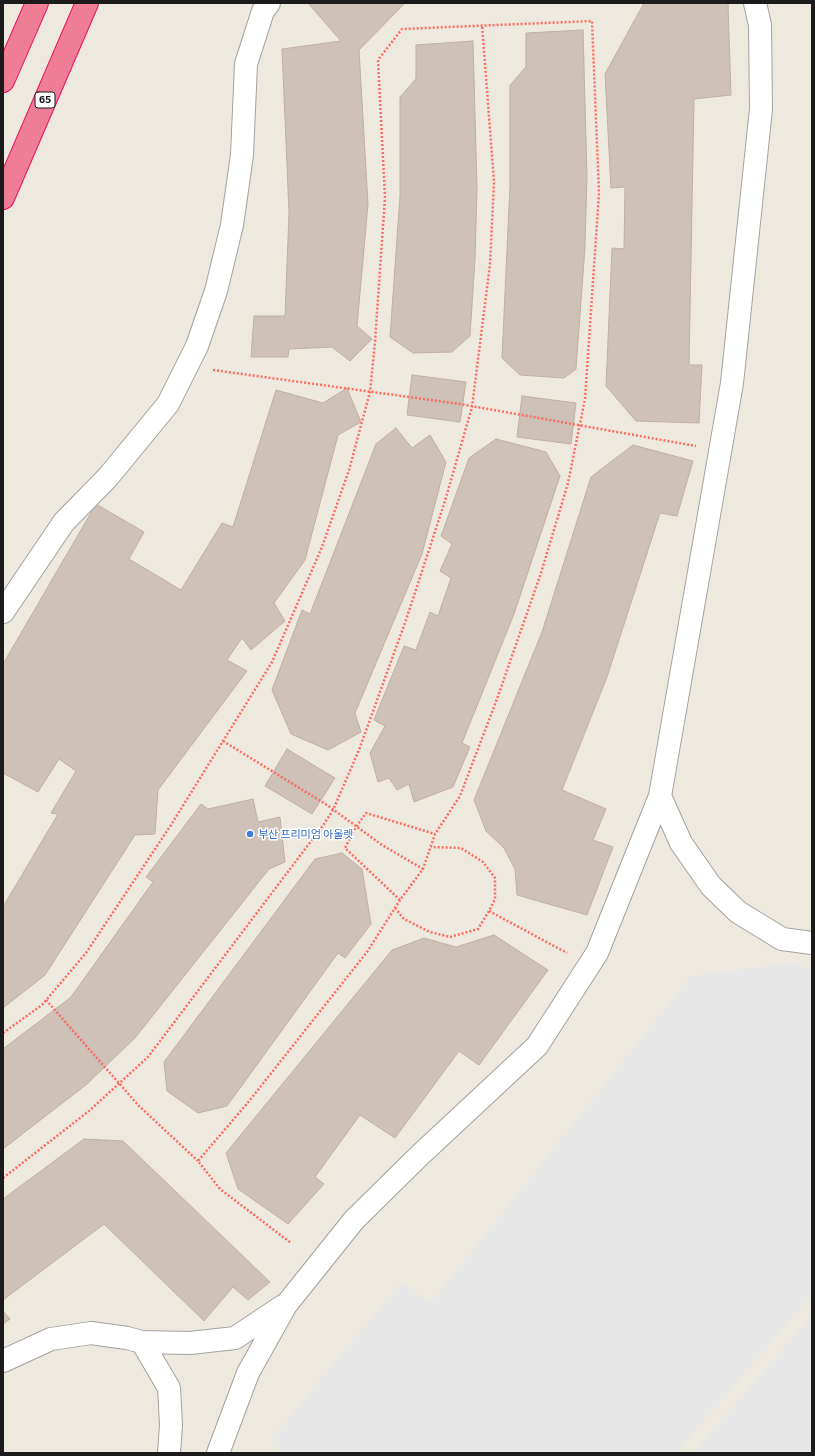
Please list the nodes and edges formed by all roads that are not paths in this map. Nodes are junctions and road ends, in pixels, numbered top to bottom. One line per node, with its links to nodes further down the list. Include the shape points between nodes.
1 (37, 3): 5 (highway)
2 (88, 3): 6 (highway, 65)
3 (269, 3): 7 (street, via 263,11 246,64 242,155 232,225 216,291 197,346 168,404 113,472 64,522)
4 (755, 3): 8 (street, via 760,26 761,109 732,383)
5 (3, 81)
6 (3, 198)
7 (3, 612)
8 (660, 796): 9 (street, via 681,843 711,886 738,912 782,939); 10 (street, via 597,953 537,1046 354,1220)
9 (812, 943)
10 (286, 1305): 11 (street, via 235,1338 190,1343); 14 (street, via 248,1374)
11 (142, 1342): 12 (street, via 91,1333 51,1339); 13 (street, via 169,1388)
12 (3, 1361)
13 (169, 1453)
14 (218, 1453)

